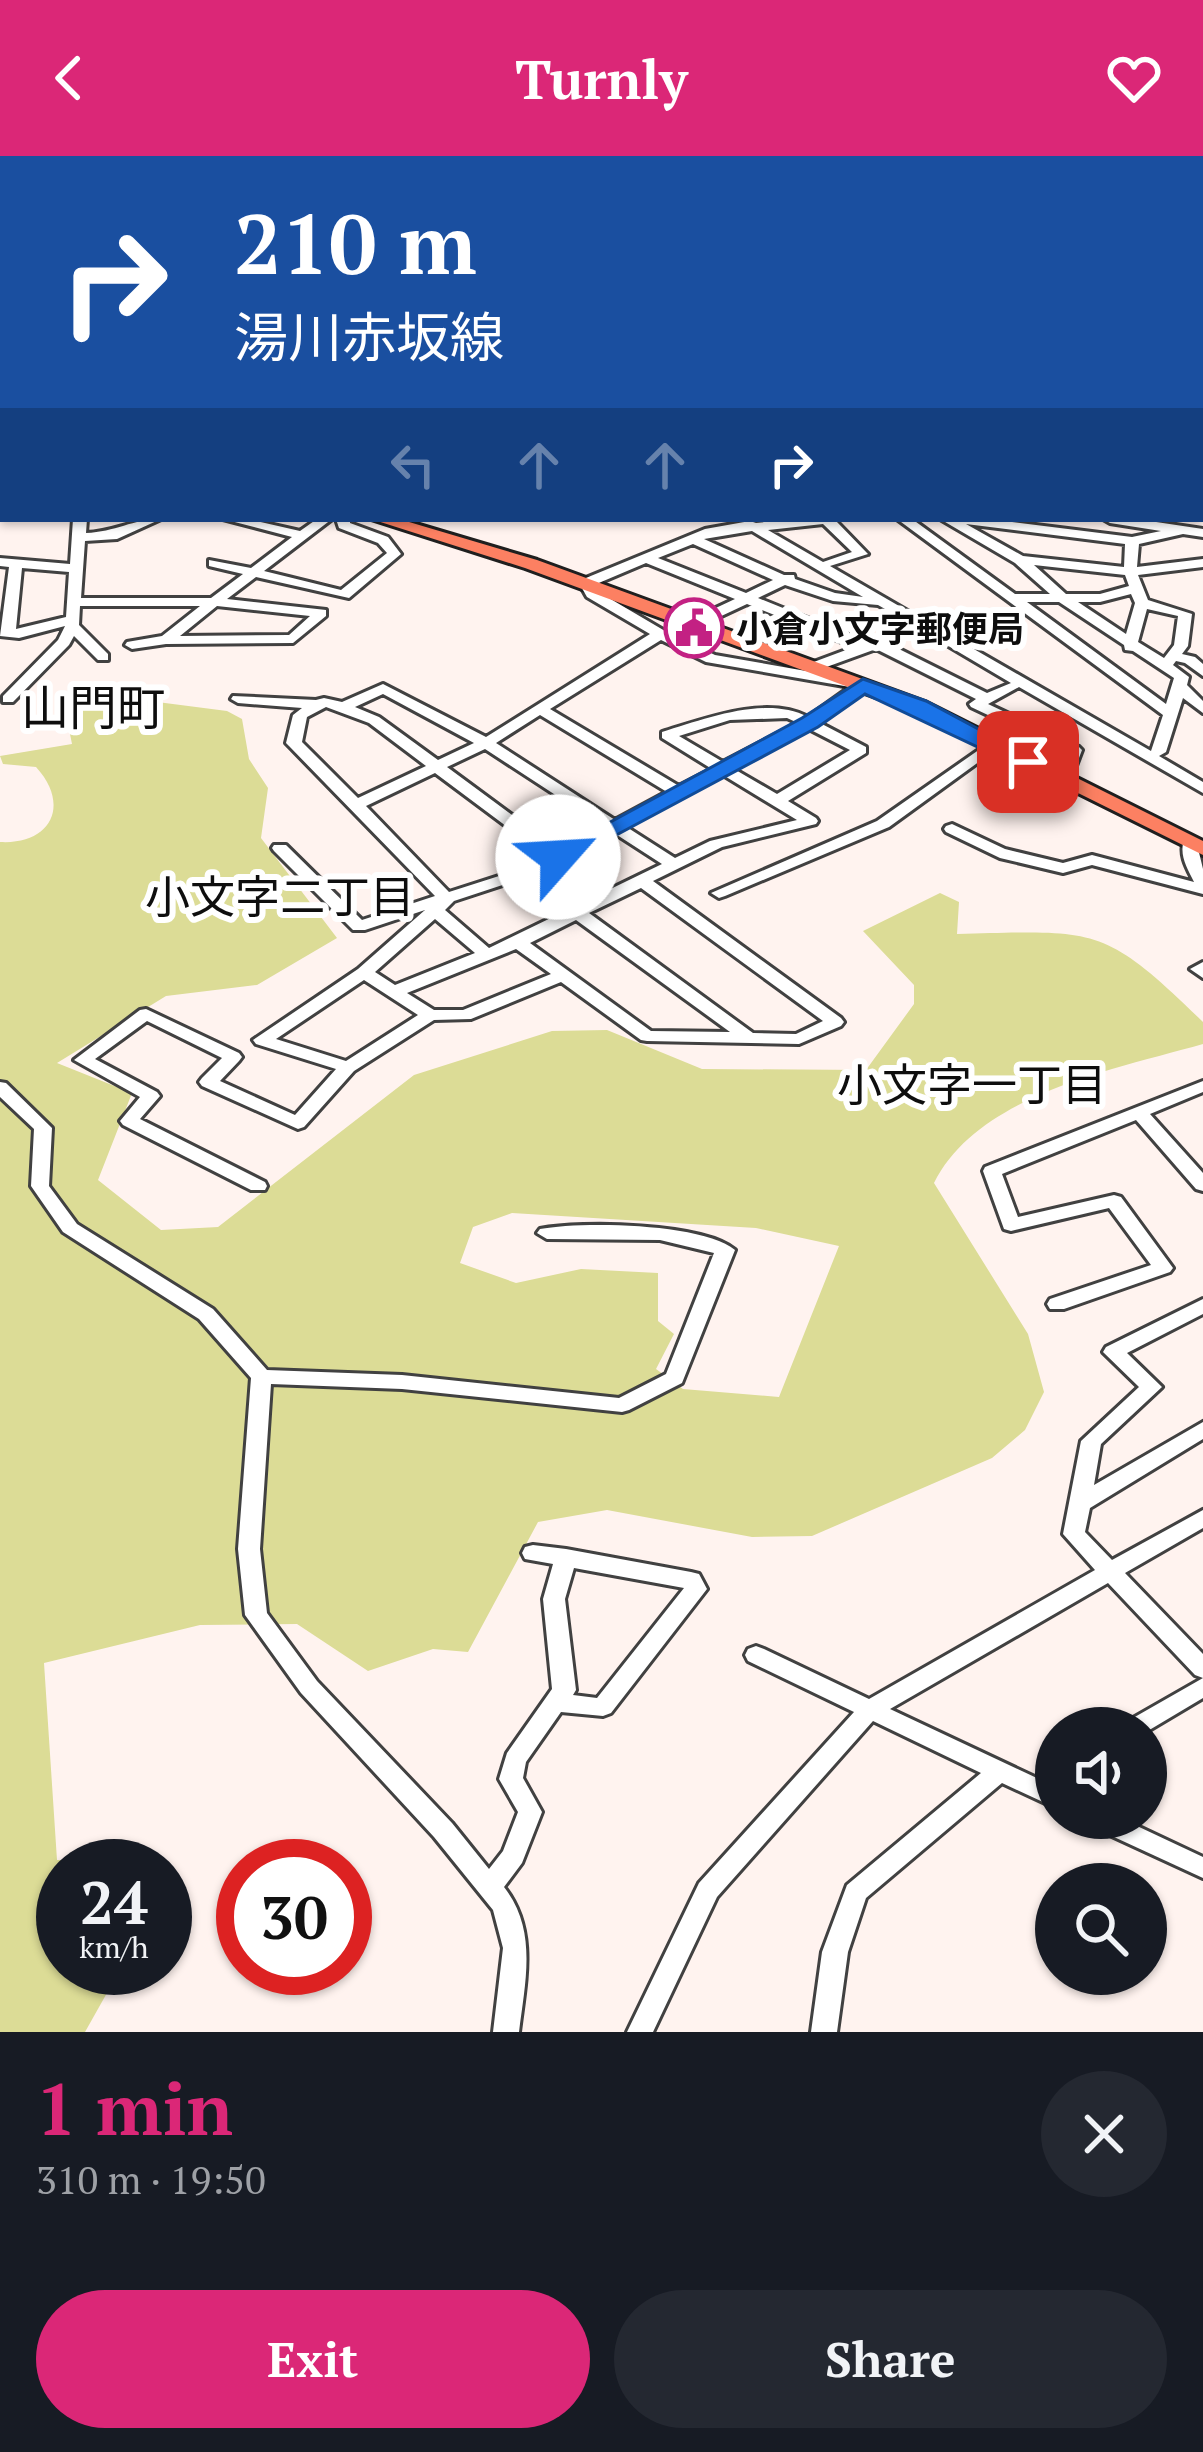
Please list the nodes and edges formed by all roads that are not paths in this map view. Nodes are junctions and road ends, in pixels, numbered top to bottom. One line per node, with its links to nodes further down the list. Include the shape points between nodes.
1 (80, 522): 17 (street)
2 (147, 522): 17 (street, via 112,536)
3 (243, 522): 16 (street)
4 (321, 522): 16 (street)
5 (344, 522): 28 (street, via 394,554 344,595)
6 (390, 522): 30 (main road)
7 (747, 522): 18 (street)
8 (753, 522): 22 (street)
9 (832, 522): 22 (street, via 861,554)
10 (908, 522): 33 (street)
11 (955, 522): 21 (street)
12 (975, 522): 19 (street)
13 (1130, 522): 14 (street)
14 (1183, 530): 15 (street); 19 (street)
15 (1203, 533)
16 (303, 536): 28 (street)
17 (79, 537): 26 (street)
18 (695, 540): 20 (street); 29 (street)
19 (1132, 541): 27 (street)
20 (650, 560): 30 (street); 32 (street)
21 (1020, 560): 27 (street); 34 (street)
22 (824, 562): 29 (street); 35 (street); 41 (street)
23 (8, 563): 26 (street); 42 (street)
24 (214, 563): 28 (street)
25 (1201, 565): 27 (street)
26 (76, 569): 37 (street)
27 (1130, 572): 31 (street)
28 (254, 573): 36 (street)
29 (786, 579): 32 (street); 35 (street, via 861,603)
30 (586, 583): 40 (main road); 43 (street)
31 (1138, 596): 34 (street); 38 (street); 49 (street)
32 (746, 598): 40 (street); 48 (street)
33 (1012, 598): 34 (street); 65 (street)
34 (1064, 599): 49 (street)
35 (881, 601): 41 (street)
36 (214, 602): 37 (street); 45 (street); 45 (street, via 321,613 293,639)
37 (74, 616): 42 (street); 51 (street); 58 (street, via 64,642)
38 (1184, 617): 39 (street); 46 (street)
39 (1203, 617)
40 (695, 623): 53 (main road)
41 (928, 624): 48 (street); 70 (street); 75 (street)
42 (5, 632)
43 (660, 634): 55 (street, via 711,659); 63 (street)
44 (1203, 638): 46 (street)
45 (166, 640): 47 (street)
46 (1182, 640): 52 (street)
47 (132, 645)
48 (871, 645): 53 (street); 60 (street)
49 (1130, 646): 52 (street)
50 (1203, 652): 52 (street)
51 (103, 657)
52 (1169, 661): 54 (street, via 1190,660); 57 (street)
53 (816, 666): 55 (main road)
54 (1203, 672)
55 (863, 685): 66 (main road); 67 (street)
56 (1012, 687): 60 (street)
57 (1181, 688): 64 (street); 65 (street)
58 (8, 699)
59 (238, 699): 61 (street)
60 (982, 701): 66 (street); 74 (street, via 1074,750)
61 (318, 705): 62 (street); 78 (street, via 299,716 294,743)
62 (343, 707): 68 (street, via 383,688); 71 (street, via 374,720)
63 (540, 709): 68 (street); 76 (street)
64 (1203, 709)
65 (1171, 714): 70 (street)
66 (945, 720): 69 (main road)
67 (810, 723): 72 (street); 72 (street, via 789,712 729,716 667,735); 77 (street, via 861,750)
68 (486, 742): 71 (street); 79 (street)
69 (993, 745): 74 (main road); 87 (street, via 883,824)
70 (1158, 752): 73 (street)
71 (436, 771): 78 (street); 83 (street)
72 (723, 771): 76 (street); 77 (street)
73 (1203, 778)
74 (1064, 779): 81 (main road)
75 (1203, 788)
76 (680, 793): 79 (street)
77 (777, 801): 84 (street, via 811,820 716,844)
78 (356, 805): 88 (street)
79 (620, 827): 83 (street); 84 (street)
80 (952, 829): 86 (street, via 1000,853 1063,868 1091,860)
81 (1197, 846): 86 (street)
82 (280, 848): 88 (street, via 358,926)
83 (558, 857): 88 (street)
84 (674, 865): 85 (street)
85 (642, 881): 89 (street); 96 (street, via 835,1022 800,1039)
86 (1203, 886)
87 (718, 893)
88 (441, 905): 91 (street); 92 (street)
89 (578, 913): 90 (street); 96 (street)
90 (518, 942): 91 (street); 93 (street)
91 (486, 954): 94 (street)
92 (364, 973): 94 (street); 97 (street, via 262,1040)
93 (563, 975): 95 (street, via 465,1016); 96 (street, via 647,1036)
94 (393, 992): 95 (street)
95 (430, 1015): 97 (street)
96 (749, 1038)
97 (348, 1067): 102 (street, via 298,1123 208,1082 233,1057 146,1014 83,1060 151,1096 129,1121)
98 (0, 1087): 106 (street, via 43,1128 40,1186 70,1228 206,1313)
99 (1203, 1087): 100 (street)
100 (1140, 1113): 101 (street); 104 (street, via 992,1171 1012,1225 1114,1202 1162,1268)
101 (1203, 1185)
102 (258, 1186)
103 (547, 1233): 106 (street, via 654,1235 725,1250 675,1378 622,1405)
104 (1057, 1304)
105 (1203, 1306): 108 (street, via 1113,1352 1152,1387 1091,1441)
106 (261, 1377): 123 (street, via 248,1549 256,1615 309,1687)
107 (1203, 1429): 108 (street)
108 (1079, 1504): 112 (street, via 1074,1534)
109 (1203, 1518): 112 (street)
110 (533, 1553): 111 (street)
111 (566, 1557): 116 (street, via 554,1600 564,1690); 116 (street, via 692,1580 696,1588 603,1707)
112 (1108, 1574): 114 (street); 118 (street)
113 (756, 1655): 118 (street)
114 (1203, 1669)
115 (1203, 1687): 117 (street)
116 (558, 1703): 123 (street, via 515,1760 511,1779 530,1812)
117 (1167, 1708)
118 (869, 1710): 119 (street); 125 (street, via 708,1890)
119 (1000, 1771): 120 (street); 126 (street, via 856,1892 835,1952)
120 (1035, 1788)
121 (1143, 1839): 122 (street)
122 (1202, 1866)
123 (490, 1887): 124 (street, via 516,1948)
124 (506, 2032)
125 (640, 2032)
126 (824, 2032)

